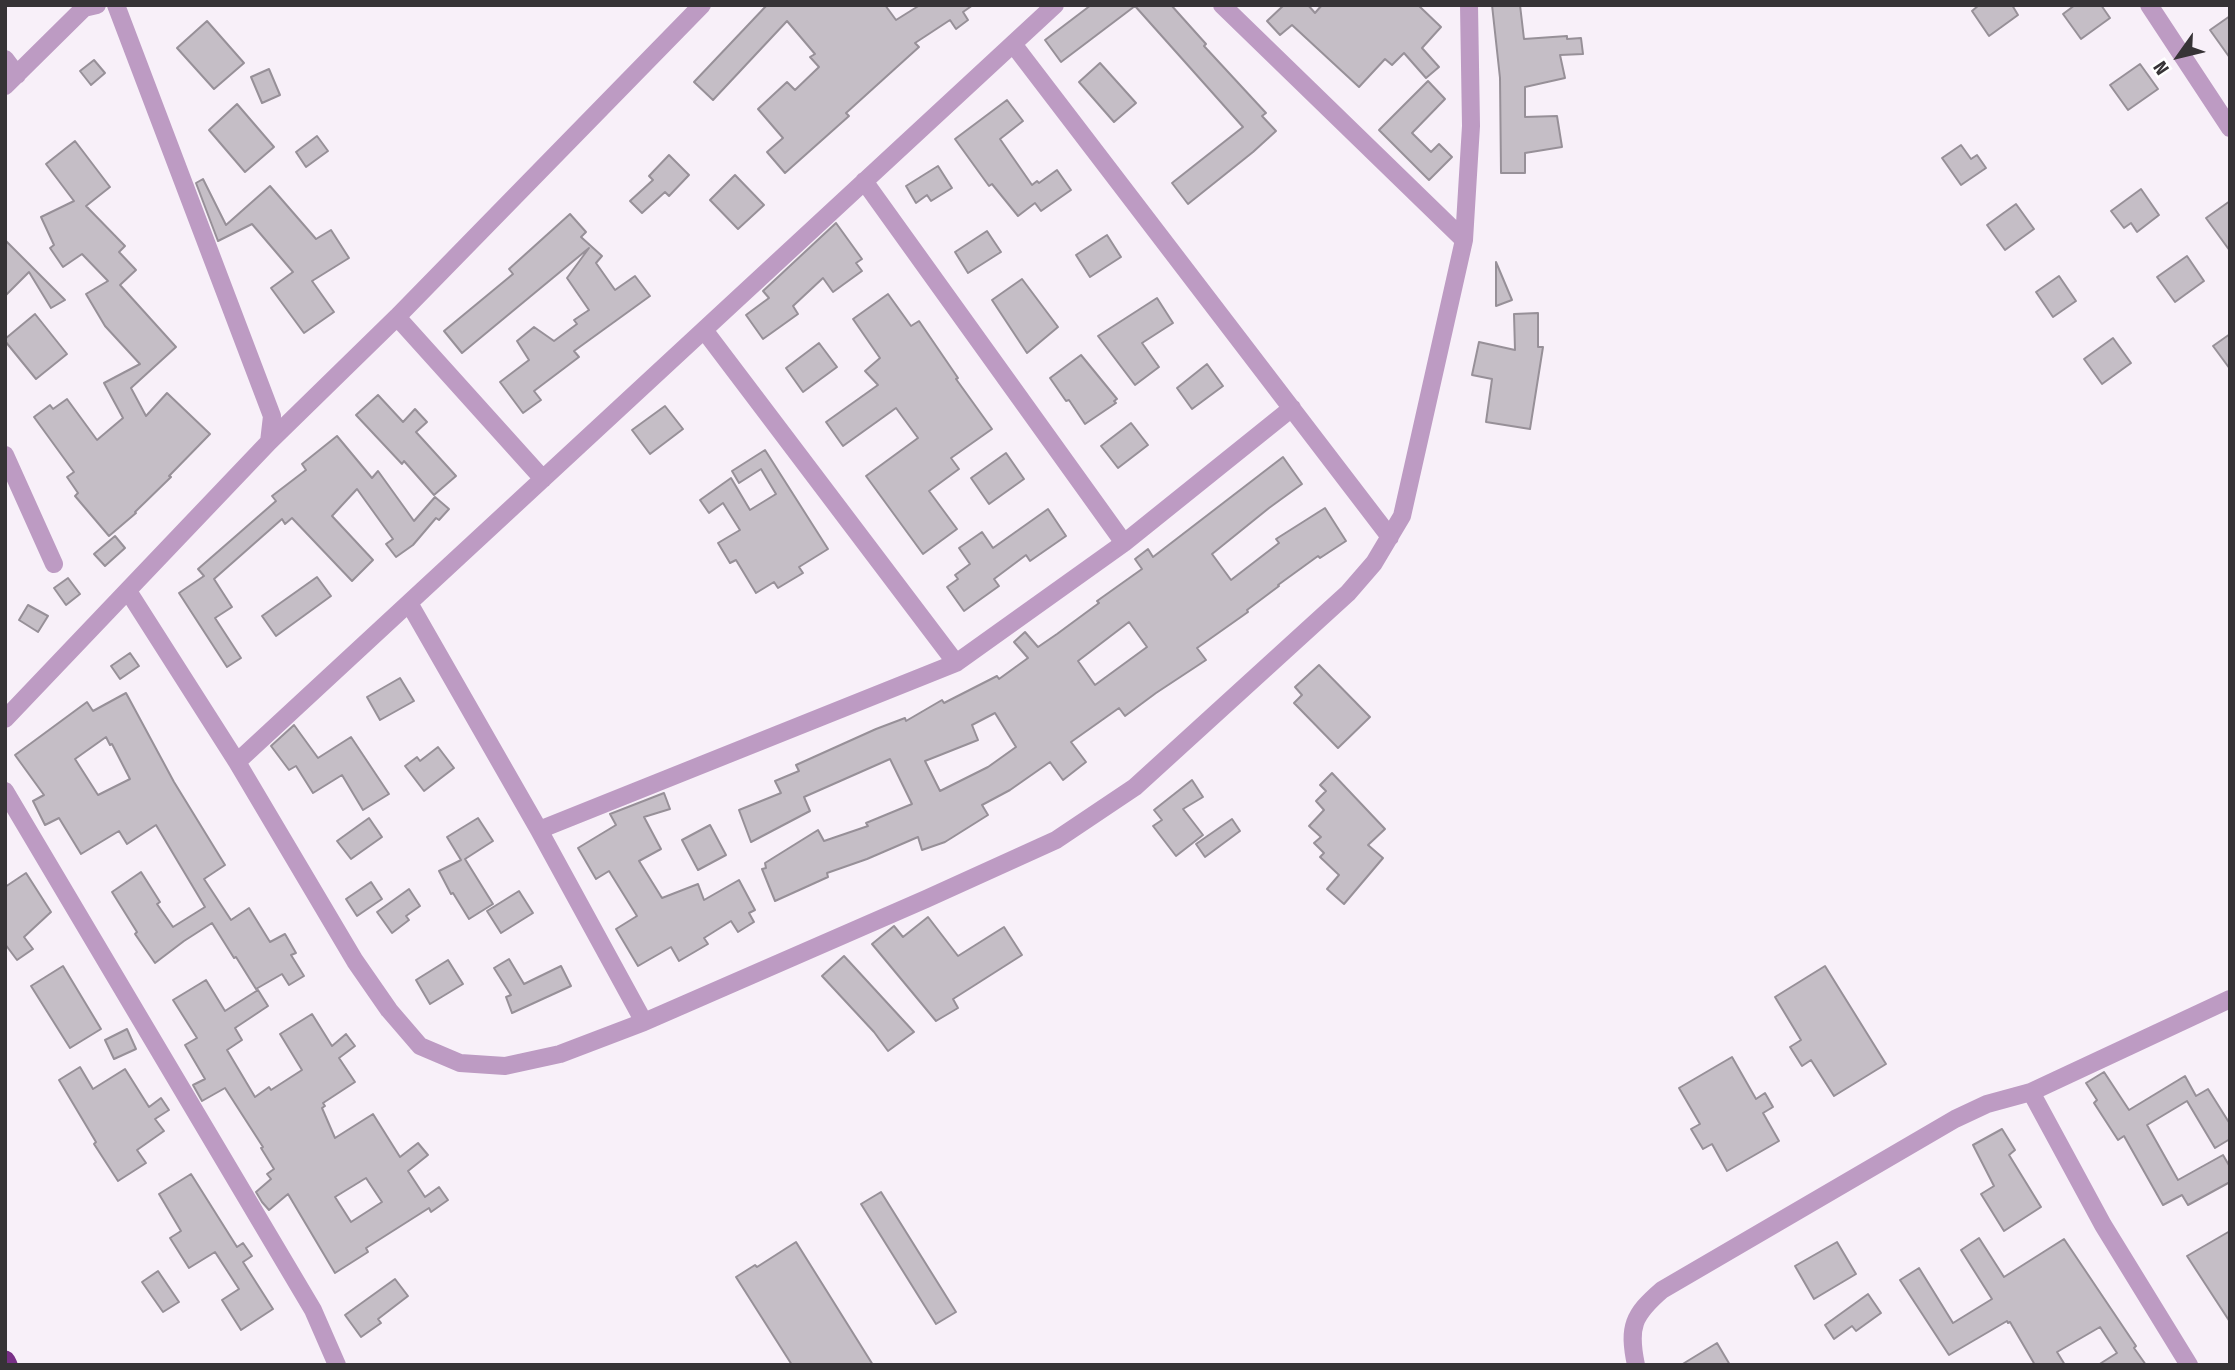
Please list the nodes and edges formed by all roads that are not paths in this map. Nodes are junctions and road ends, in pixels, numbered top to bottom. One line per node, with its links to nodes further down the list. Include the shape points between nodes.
1 (97, 5): 10 (street, via 84,8)
2 (116, 5): 17 (street, via 272,416)
3 (702, 5): 14 (street)
4 (1055, 5): 8 (street)
5 (1222, 5): 13 (street)
6 (1469, 5): 13 (street, via 1472,126)
7 (2149, 5): 11 (street)
8 (1013, 44): 12 (street); 16 (street)
9 (5, 59): 10 (street)
10 (11, 81)
11 (2230, 128)
12 (864, 181): 15 (street); 21 (street)
13 (1464, 240): 20 (street, via 1402,516)
14 (397, 317): 17 (street); 19 (street)
15 (704, 330): 19 (street); 25 (street)
16 (1292, 408): 20 (street); 21 (street)
17 (269, 442): 23 (street)
18 (5, 455): 22 (street)
19 (543, 479): 24 (street)
20 (1390, 537): 31 (street, via 1348,593 1145,778 1056,840)
21 (1124, 543): 25 (street)
22 (54, 564)
23 (128, 591): 26 (street); 27 (street)
24 (410, 603): 27 (street); 29 (street)
25 (956, 663): 29 (street)
26 (5, 719)
27 (237, 762): 31 (street, via 355,961 420,1046 460,1063 505,1066 560,1054)
28 (5, 791): 33 (street, via 313,1310)
29 (539, 830): 31 (street)
30 (2230, 999): 32 (street)
31 (644, 1022)
32 (2031, 1093): 34 (street, via 1987,1104 1955,1119 1662,1290 1637,1317 1632,1333); 35 (street, via 2103,1225)
33 (337, 1365)
34 (1636, 1365)
35 (2189, 1365)

